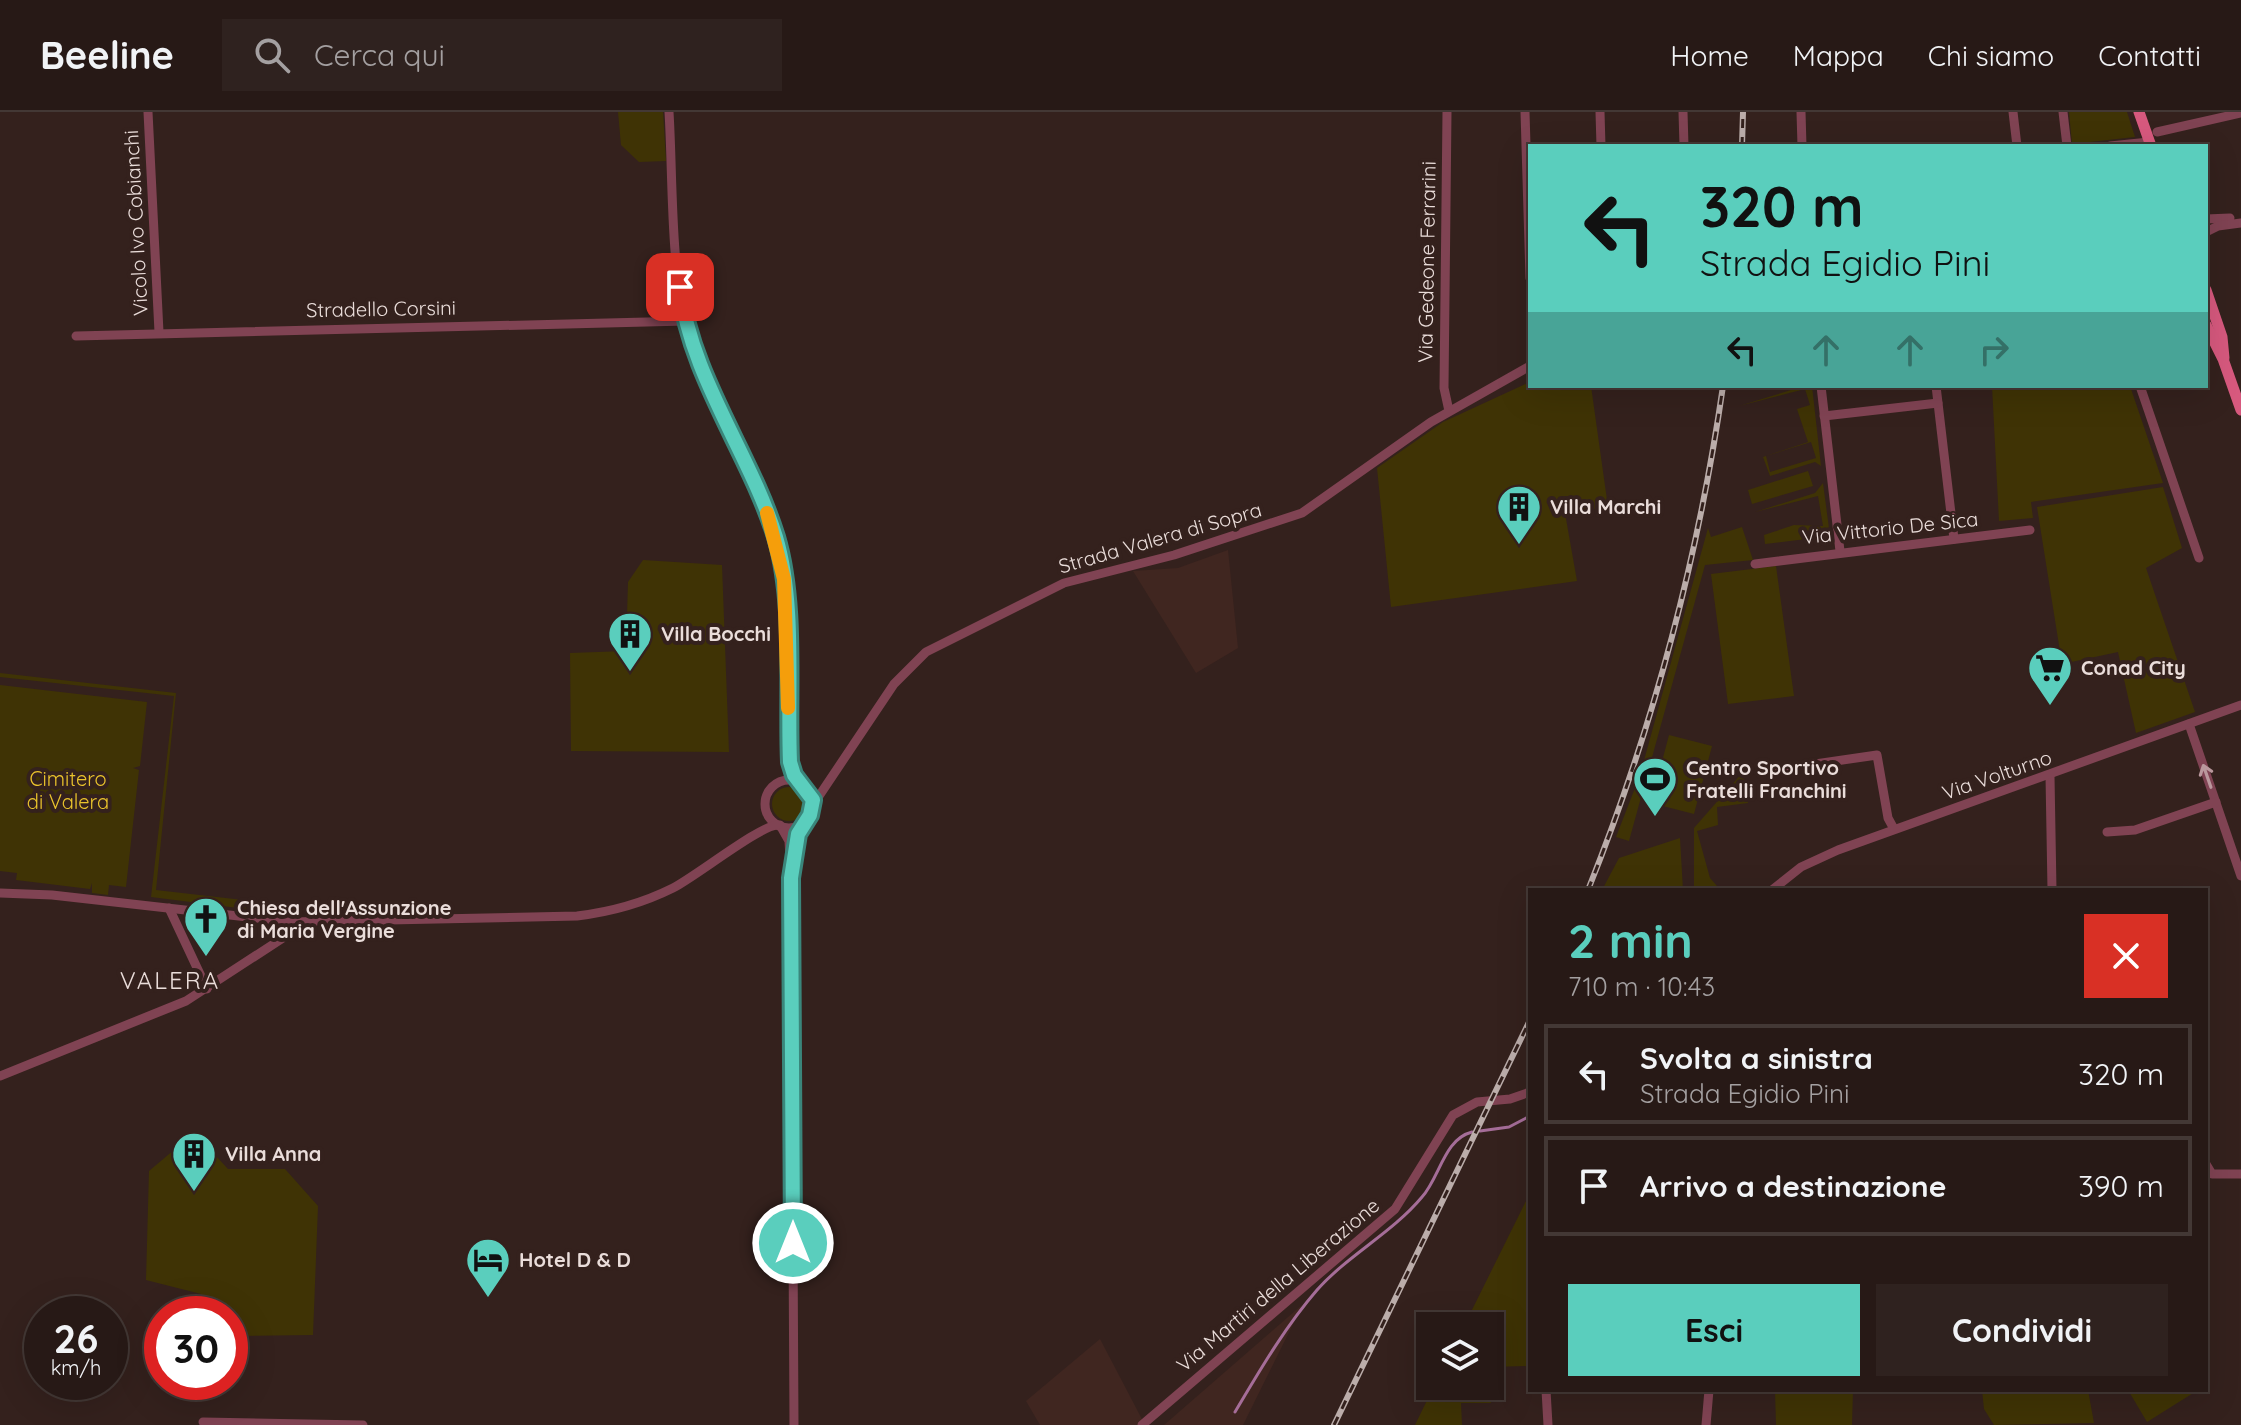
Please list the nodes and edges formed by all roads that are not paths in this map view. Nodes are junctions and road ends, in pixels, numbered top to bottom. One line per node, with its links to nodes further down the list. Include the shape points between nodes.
1 (148, 112): 26 (street, Vicolo Ivo Cobianchi)
2 (669, 112): 24 (street)
3 (1447, 112): 35 (street, Via Gedeone Ferrarini, via 1444,388)
4 (1525, 112): 19 (street)
5 (1600, 112): 13 (street)
6 (1683, 112): 14 (street)
7 (1801, 112): 15 (street)
8 (2013, 112): 16 (street)
9 (2063, 112): 17 (street)
10 (2139, 112): 12 (main road)
11 (2241, 113): 12 (street)
12 (2152, 141): 18 (street)
13 (1601, 144)
14 (1684, 144)
15 (1802, 144)
16 (2017, 144)
17 (2067, 144)
18 (2127, 144)
19 (1528, 212)
20 (2208, 219): 21 (street)
21 (2241, 220): 22 (street)
22 (2208, 231)
23 (2208, 296): 28 (main road)
24 (686, 321): 26 (street, Stradello Corsini); 44 (street, via 780,554)
25 (2208, 329): 28 (main road)
26 (159, 332): 27 (street, Stradello Corsini)
27 (76, 336)
28 (2225, 363): 34 (main road)
29 (1528, 367): 35 (street, Strada Valera di Sopra)
30 (1821, 388): 36 (street)
31 (1936, 388): 33 (street)
32 (2141, 388): 40 (street)
33 (1938, 403): 36 (street); 38 (street)
34 (2241, 410)
35 (1449, 411): 46 (street, Strada Valera di Sopra, via 1302,513 1174,555 1064,583 933,647 899,678)
36 (1824, 416): 39 (street)
37 (2030, 530): 38 (street, Via Vittorio De Sica)
38 (1954, 539): 39 (street, Via Vittorio De Sica)
39 (1840, 551): 41 (street, Via Vittorio De Sica)
40 (2199, 558)
41 (1755, 564)
42 (2241, 705): 43 (street, Via Volturno)
43 (2189, 724): 47 (street, Via Volturno); 51 (street, one-way to 43)
44 (788, 729): 48 (street, via 790,765); 49 (street, via 783,770)
45 (1760, 772): 55 (street, via 1877,755)
46 (831, 775): 48 (street, via 816,784); 52 (street, Strada Valera di Sopra)
47 (2050, 776): 55 (street, Via Volturno); 61 (street)
48 (801, 783): 49 (street, via 786,780); 52 (street)
49 (772, 787): 50 (street)
50 (765, 801): 54 (street); 57 (street)
51 (2216, 802): 56 (street, via 2135,830); 58 (street)
52 (813, 805): 53 (street, Strada Valera di Sopra)
53 (807, 819): 54 (street, via 793,827); 59 (street, Strada Valera di Sopra, via 798,834)
54 (779, 825): 57 (street); 59 (street, via 789,839)
55 (1894, 829): 60 (street, Via Volturno, via 1818,858)
56 (2107, 832)
57 (752, 834): 64 (street, via 674,887 604,912)
58 (2241, 876)
59 (791, 878): 76 (street)
60 (1775, 888)
61 (2052, 888)
62 (0, 893): 63 (street)
63 (169, 908): 64 (street); 65 (street)
64 (296, 922): 65 (street, via 292,932)
65 (207, 989): 66 (street, via 177,1006)
66 (0, 1076)
67 (1528, 1093): 77 (street, Via Martiri della Liberazione, via 1473,1103 1453,1115 1395,1209)
68 (2208, 1167): 69 (street, via 2212,1174)
69 (2241, 1174)
70 (1546, 1392): 74 (street)
71 (1709, 1392): 72 (street)
72 (1708, 1420)
73 (203, 1422): 75 (street)
74 (1548, 1422)
75 (363, 1425)
76 (794, 1425)
77 (1142, 1425)

